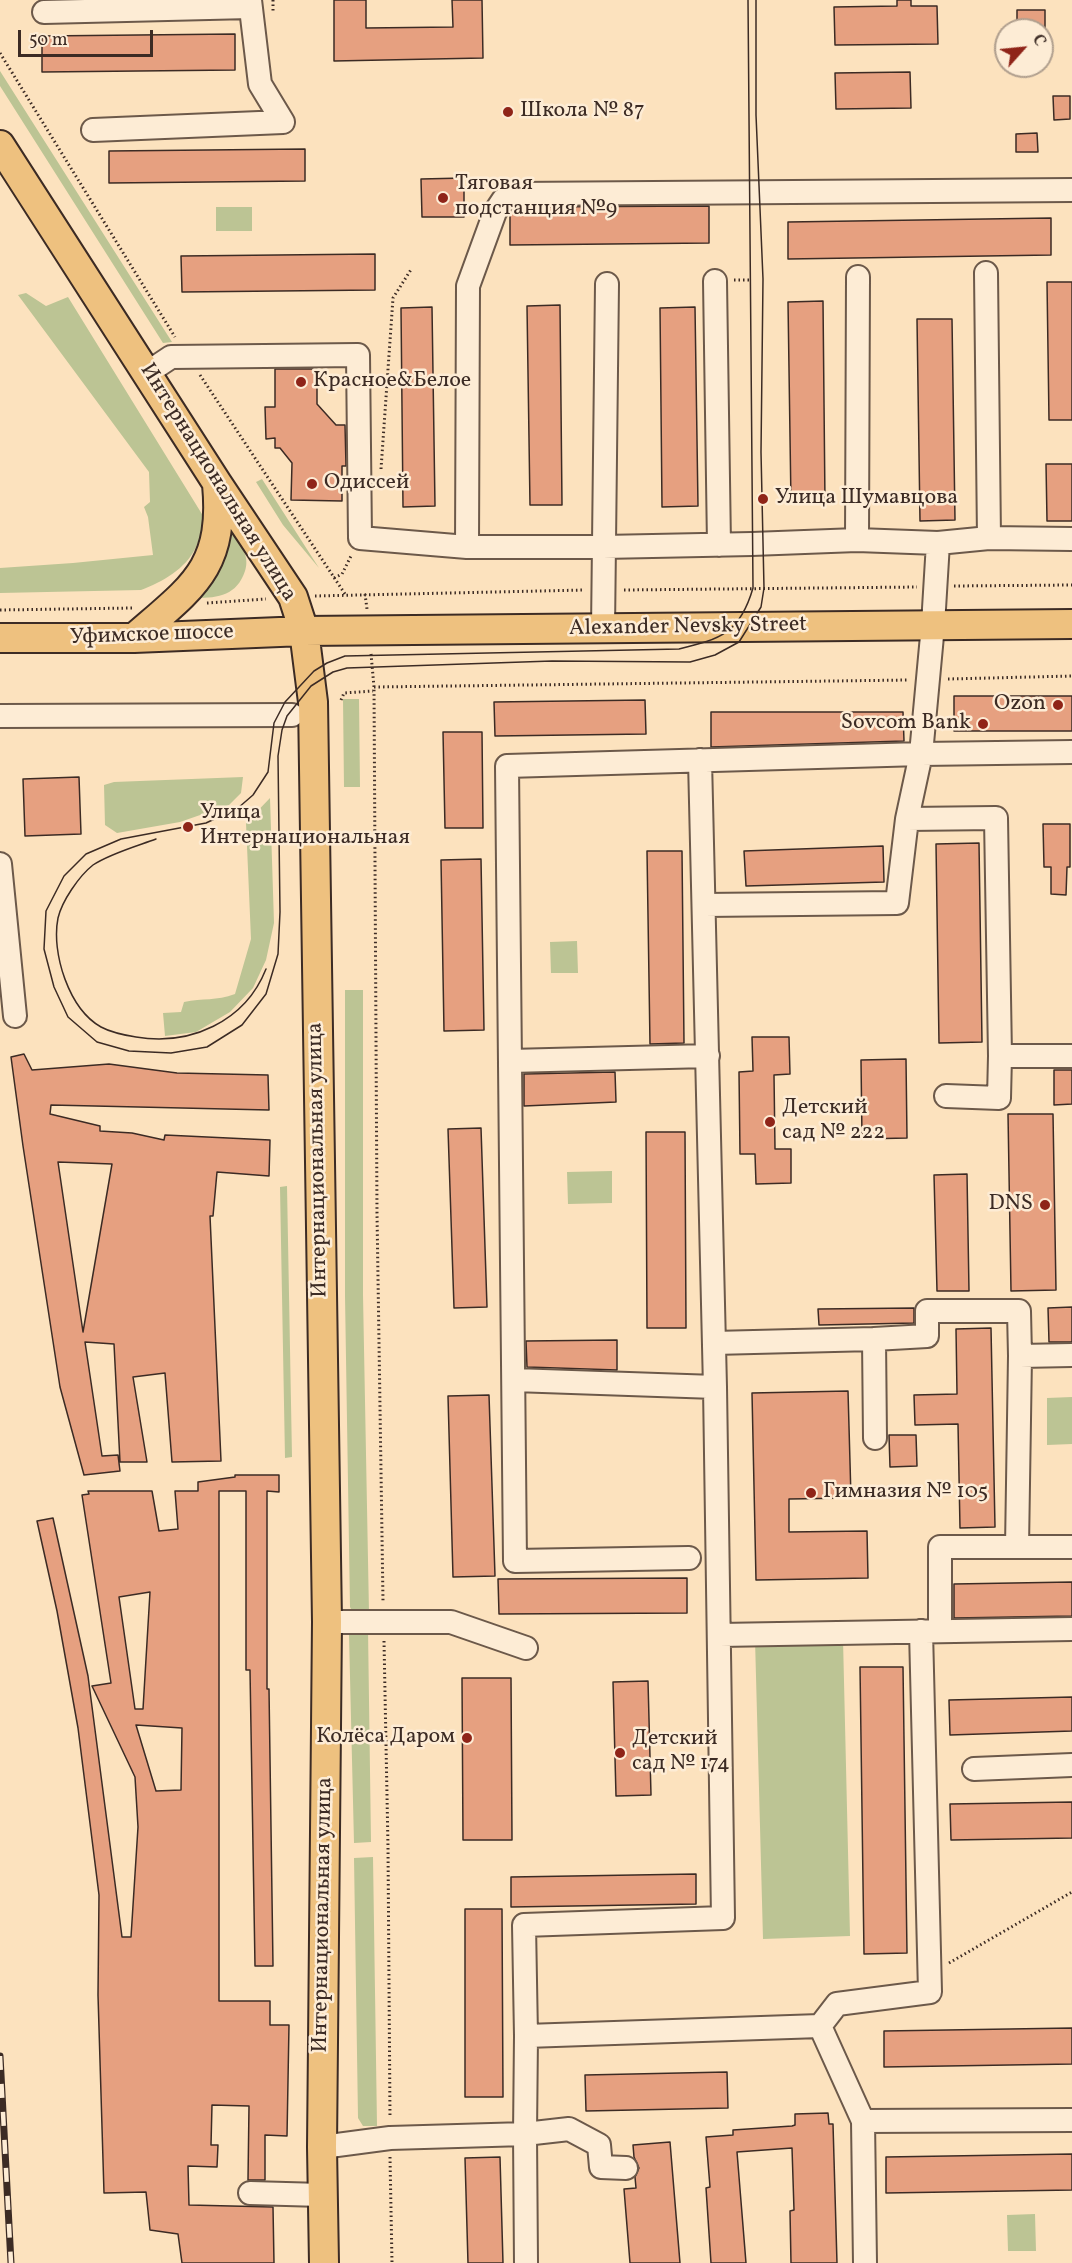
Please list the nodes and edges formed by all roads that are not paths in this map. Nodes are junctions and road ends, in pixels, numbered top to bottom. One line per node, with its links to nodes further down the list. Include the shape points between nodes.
1 (250, 3): 2 (lane); 3 (lane, via 260,84 282,122)
2 (44, 12)
3 (93, 130)
4 (0, 145): 10 (main road, Интернациональная улица)
5 (1072, 190): 17 (lane, via 514,194 503,200 468,286)
6 (986, 273): 12 (lane)
7 (858, 277): 14 (lane)
8 (715, 281): 16 (lane)
9 (607, 284): 18 (lane)
10 (147, 373): 11 (main road, Интернациональная улица); 17 (lane, via 171,357 358,355 360,538)
11 (216, 483): 22 (main road, Интернациональная улица, via 293,597); 24 (main road, via 219,514 215,545 206,567 172,606)
12 (989, 538): 13 (lane); 15 (lane)
13 (1072, 539)
14 (857, 540): 15 (lane); 16 (lane)
15 (939, 543): 20 (lane)
16 (719, 545): 18 (lane)
17 (467, 546): 18 (lane)
18 (603, 547): 21 (lane)
19 (1072, 624): 20 (main road, Alexander Nevsky Street)
20 (933, 625): 21 (main road, Alexander Nevsky Street); 28 (lane)
21 (603, 629): 22 (main road, Alexander Nevsky Street)
22 (304, 631): 24 (main road, Уфимское шоссе); 49 (main road, Интернациональная улица, via 313,702)
23 (0, 638): 24 (main road, Уфимское шоссе)
24 (134, 638)
25 (0, 716): 26 (lane)
26 (292, 716)
27 (1072, 752): 28 (lane)
28 (921, 754): 29 (lane); 30 (lane)
29 (700, 760): 32 (lane); 37 (lane, via 507,766)
30 (907, 819): 32 (lane, via 897,903); 35 (lane, via 996,818)
31 (0, 864): 33 (lane)
32 (704, 905): 34 (lane)
33 (15, 1016)
34 (708, 1056): 37 (lane); 40 (lane)
35 (1000, 1056): 36 (lane); 38 (lane, via 999,1098)
36 (1072, 1056)
37 (510, 1061): 43 (lane)
38 (946, 1096)
39 (874, 1339): 40 (lane); 41 (lane, via 927,1336 927,1311 1019,1311); 45 (lane)
40 (714, 1343): 44 (lane)
41 (1020, 1356): 42 (lane); 46 (lane)
42 (1072, 1356)
43 (514, 1380): 44 (lane); 48 (lane, via 515,1561)
44 (715, 1387): 52 (lane)
45 (875, 1438)
46 (1017, 1547): 47 (lane); 51 (lane, via 940,1547)
47 (1072, 1547)
48 (689, 1558)
49 (327, 1622): 53 (lane, via 451,1622); 61 (main road, Интернациональная улица)
50 (1072, 1629): 51 (lane)
51 (931, 1631): 52 (lane); 56 (lane, via 930,1992 837,2004)
52 (720, 1635): 57 (lane, via 723,1918 524,1925)
53 (526, 1648)
54 (1072, 1765): 55 (lane)
55 (974, 1769)
56 (820, 2026): 57 (lane); 59 (lane)
57 (526, 2036): 60 (lane)
58 (1072, 2120): 59 (lane)
59 (863, 2121): 67 (lane)
60 (525, 2134): 61 (lane, via 390,2138); 62 (lane, via 569,2129 599,2145 601,2167); 66 (lane)
61 (322, 2147): 64 (main road, Интернациональная улица)
62 (626, 2168)
63 (250, 2193): 64 (lane)
64 (322, 2195): 65 (main road, Интернациональная улица)
65 (324, 2263)
66 (526, 2263)
67 (865, 2263)

